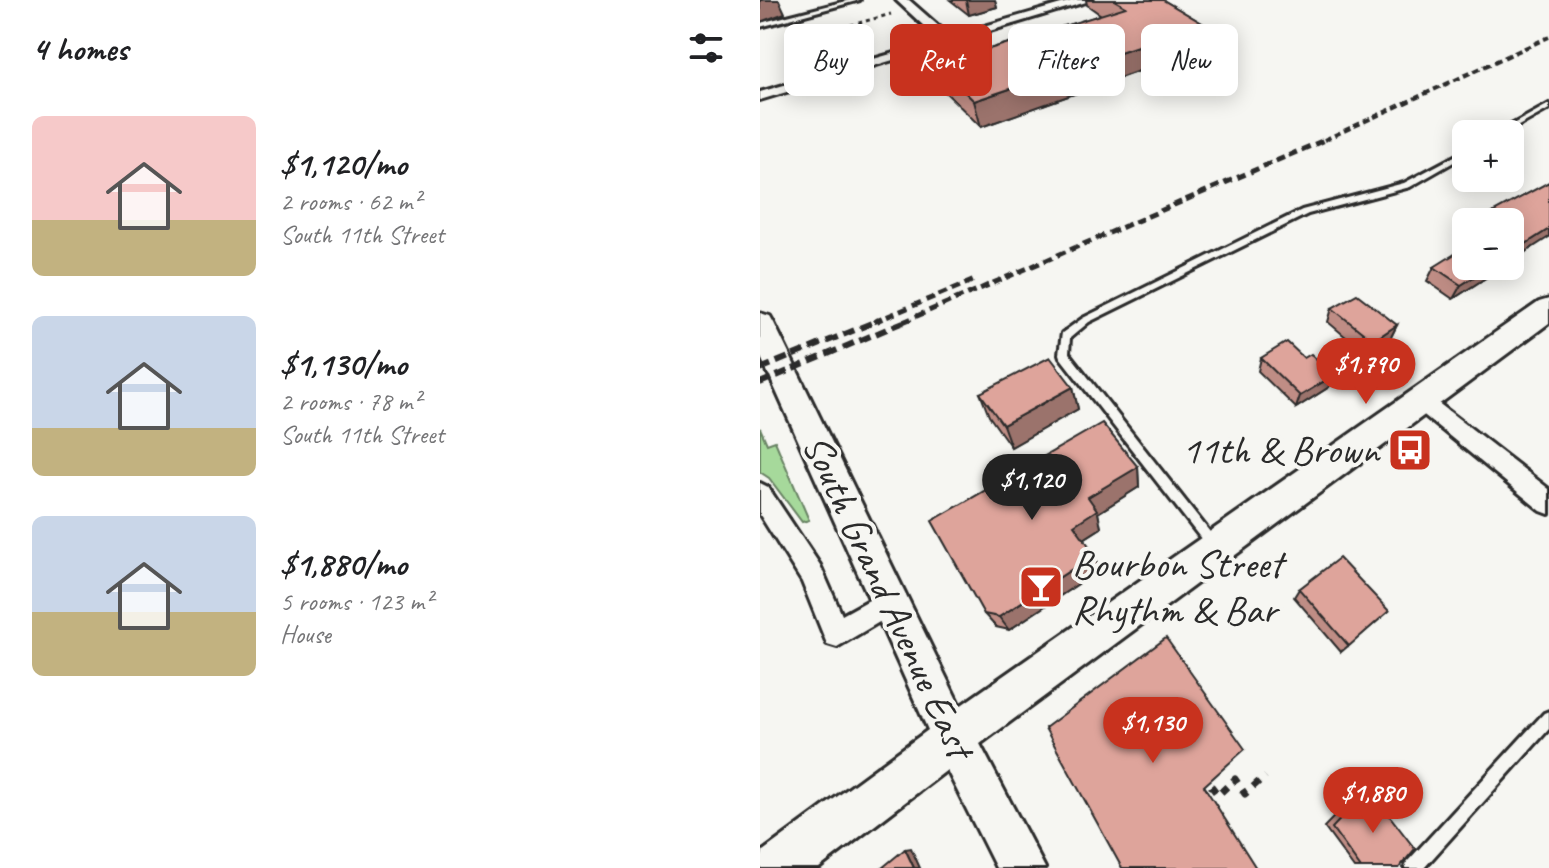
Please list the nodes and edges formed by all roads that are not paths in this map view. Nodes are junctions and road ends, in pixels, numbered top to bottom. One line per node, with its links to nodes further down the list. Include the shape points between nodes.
1 (857, 0): 5 (lane)
2 (902, 0): 4 (street)
3 (1087, 0): 6 (street)
4 (929, 24)
5 (760, 25)
6 (992, 28)
7 (890, 58): 8 (street)
8 (760, 96)
9 (1549, 106): 10 (lane)
10 (1524, 120)
11 (1452, 160): 17 (lane, via 1407,185 1305,212 1086,320 1065,336 1064,354)
12 (1549, 309): 14 (street)
13 (760, 323): 18 (street, South Grand Avenue East)
14 (1421, 401): 16 (street); 17 (street)
15 (760, 494): 18 (street, via 811,574 837,634)
16 (1549, 503)
17 (1216, 548): 20 (street)
18 (889, 602): 20 (street, South Grand Avenue East)
19 (1549, 718): 23 (lane)
20 (954, 737): 21 (street); 22 (street, South Grand Avenue East)
21 (780, 868)
22 (1021, 868)
23 (1413, 868)

